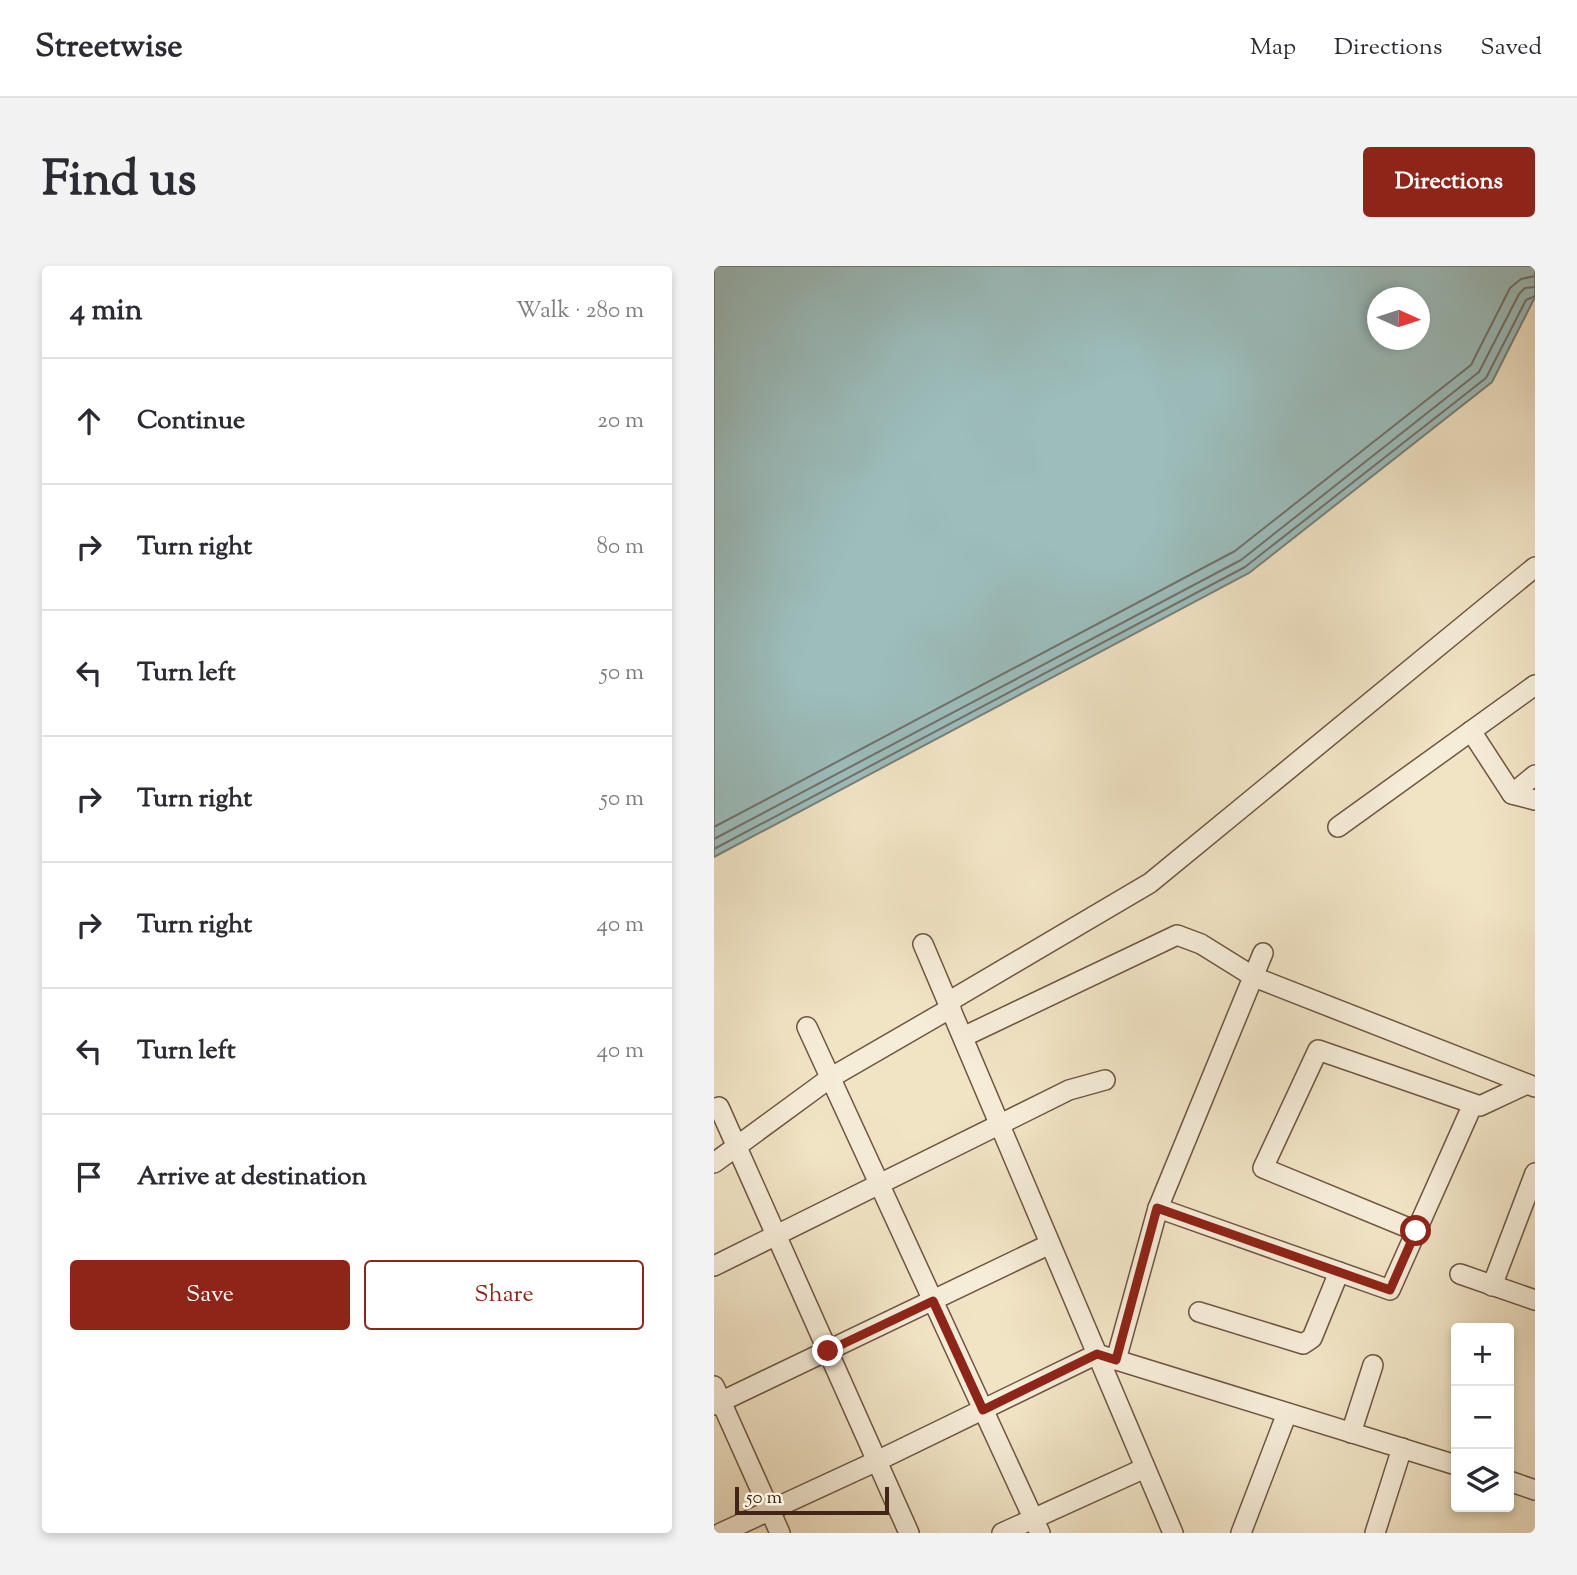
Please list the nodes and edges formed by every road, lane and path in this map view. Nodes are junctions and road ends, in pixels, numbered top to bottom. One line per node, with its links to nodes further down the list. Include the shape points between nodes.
1 (1535, 567): 11 (street, via 1150,883)
2 (1535, 685): 3 (street)
3 (1471, 731): 5 (street); 7 (street)
4 (1535, 775): 5 (street)
5 (1512, 794): 6 (street)
6 (1535, 800)
7 (1338, 827)
8 (923, 944): 11 (street)
9 (1264, 954): 10 (street)
10 (1254, 977): 13 (street, via 1201,944 1177,935); 16 (street); 24 (street)
11 (949, 1005): 13 (street); 14 (street)
12 (807, 1027): 14 (street)
13 (963, 1037): 19 (street)
14 (830, 1078): 20 (street); 23 (street)
15 (1105, 1080): 19 (street, via 1069,1090)
16 (1531, 1085): 17 (street, via 1480,1106)
17 (1473, 1104): 25 (street); 25 (street, via 1318,1050 1263,1168)
18 (719, 1107): 20 (street)
19 (1000, 1124): 23 (street); 27 (street)
20 (737, 1148): 21 (street); 26 (street)
21 (714, 1163)
22 (1535, 1173): 31 (street)
23 (879, 1184): 26 (street); 33 (street)
24 (1157, 1208): 29 (street); 36 (street)
25 (1416, 1231): 29 (street, via 1390,1290)
26 (776, 1235): 28 (street); 35 (street)
27 (1050, 1244): 33 (street); 36 (street)
28 (714, 1266)
29 (1339, 1272): 34 (street, via 1312,1338 1303,1344)
30 (1460, 1274): 31 (street)
31 (1492, 1286): 32 (street)
32 (1535, 1300)
33 (933, 1301): 35 (street); 39 (street)
34 (1199, 1312)
35 (828, 1351): 38 (street); 43 (street)
36 (1106, 1357): 39 (street); 40 (street); 45 (street)
37 (1373, 1365): 41 (street)
38 (716, 1398): 48 (street)
39 (983, 1410): 43 (street); 49 (street)
40 (1287, 1413): 41 (street); 55 (street)
41 (1351, 1433): 42 (street)
42 (1402, 1448): 44 (street); 56 (street)
43 (877, 1461): 48 (street); 52 (street)
44 (1451, 1463)
45 (1145, 1468): 49 (street); 54 (street)
46 (1514, 1484): 47 (street)
47 (1535, 1490)
48 (770, 1511): 50 (street); 51 (street)
49 (1037, 1526): 53 (street)
50 (721, 1533)
51 (780, 1533)
52 (909, 1533)
53 (1002, 1533)
54 (1173, 1533)
55 (1242, 1533)
56 (1375, 1533)

